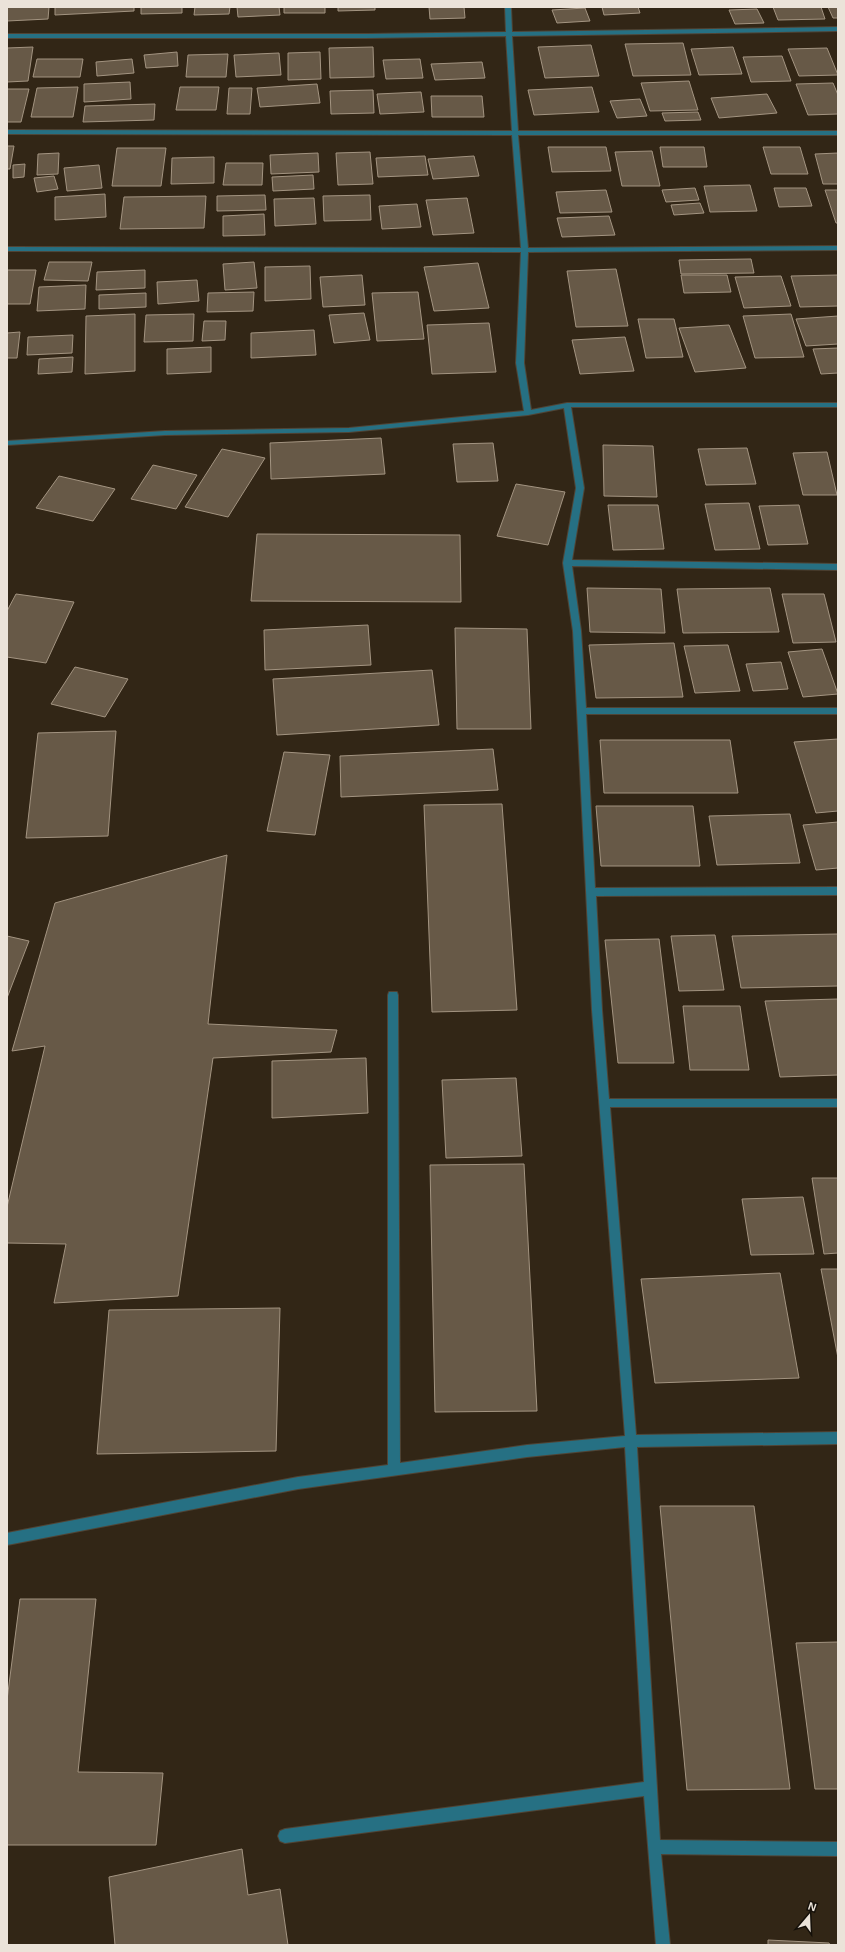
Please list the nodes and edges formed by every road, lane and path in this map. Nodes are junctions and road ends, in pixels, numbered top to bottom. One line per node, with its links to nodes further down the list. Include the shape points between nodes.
1 (508, 7): 3 (street)
2 (838, 29): 3 (street)
3 (509, 35): 4 (street); 6 (street)
4 (7, 36)
5 (7, 132): 6 (street)
6 (515, 133): 7 (street); 10 (street)
7 (838, 133)
8 (838, 248): 10 (street)
9 (7, 249): 10 (street)
10 (525, 250): 13 (street, via 520,363)
11 (838, 405): 12 (street)
12 (567, 406): 13 (street); 15 (street, via 580,488)
13 (528, 413): 14 (street, via 349,430 165,433)
14 (7, 443)
15 (567, 563): 16 (street); 17 (street, via 577,631)
16 (838, 567)
17 (581, 712): 18 (street); 20 (street)
18 (838, 712)
19 (838, 891): 20 (street)
20 (591, 892): 22 (street)
21 (393, 995): 26 (street)
22 (605, 1103): 23 (street); 25 (street)
23 (838, 1103)
24 (838, 1438): 25 (street)
25 (631, 1441): 26 (street, via 527,1451); 28 (street)
26 (394, 1470): 27 (street, via 298,1483)
27 (7, 1539)
28 (651, 1788): 29 (street); 30 (street)
29 (285, 1836)
30 (654, 1847): 31 (street); 32 (street)
31 (838, 1849)
32 (663, 1945)

